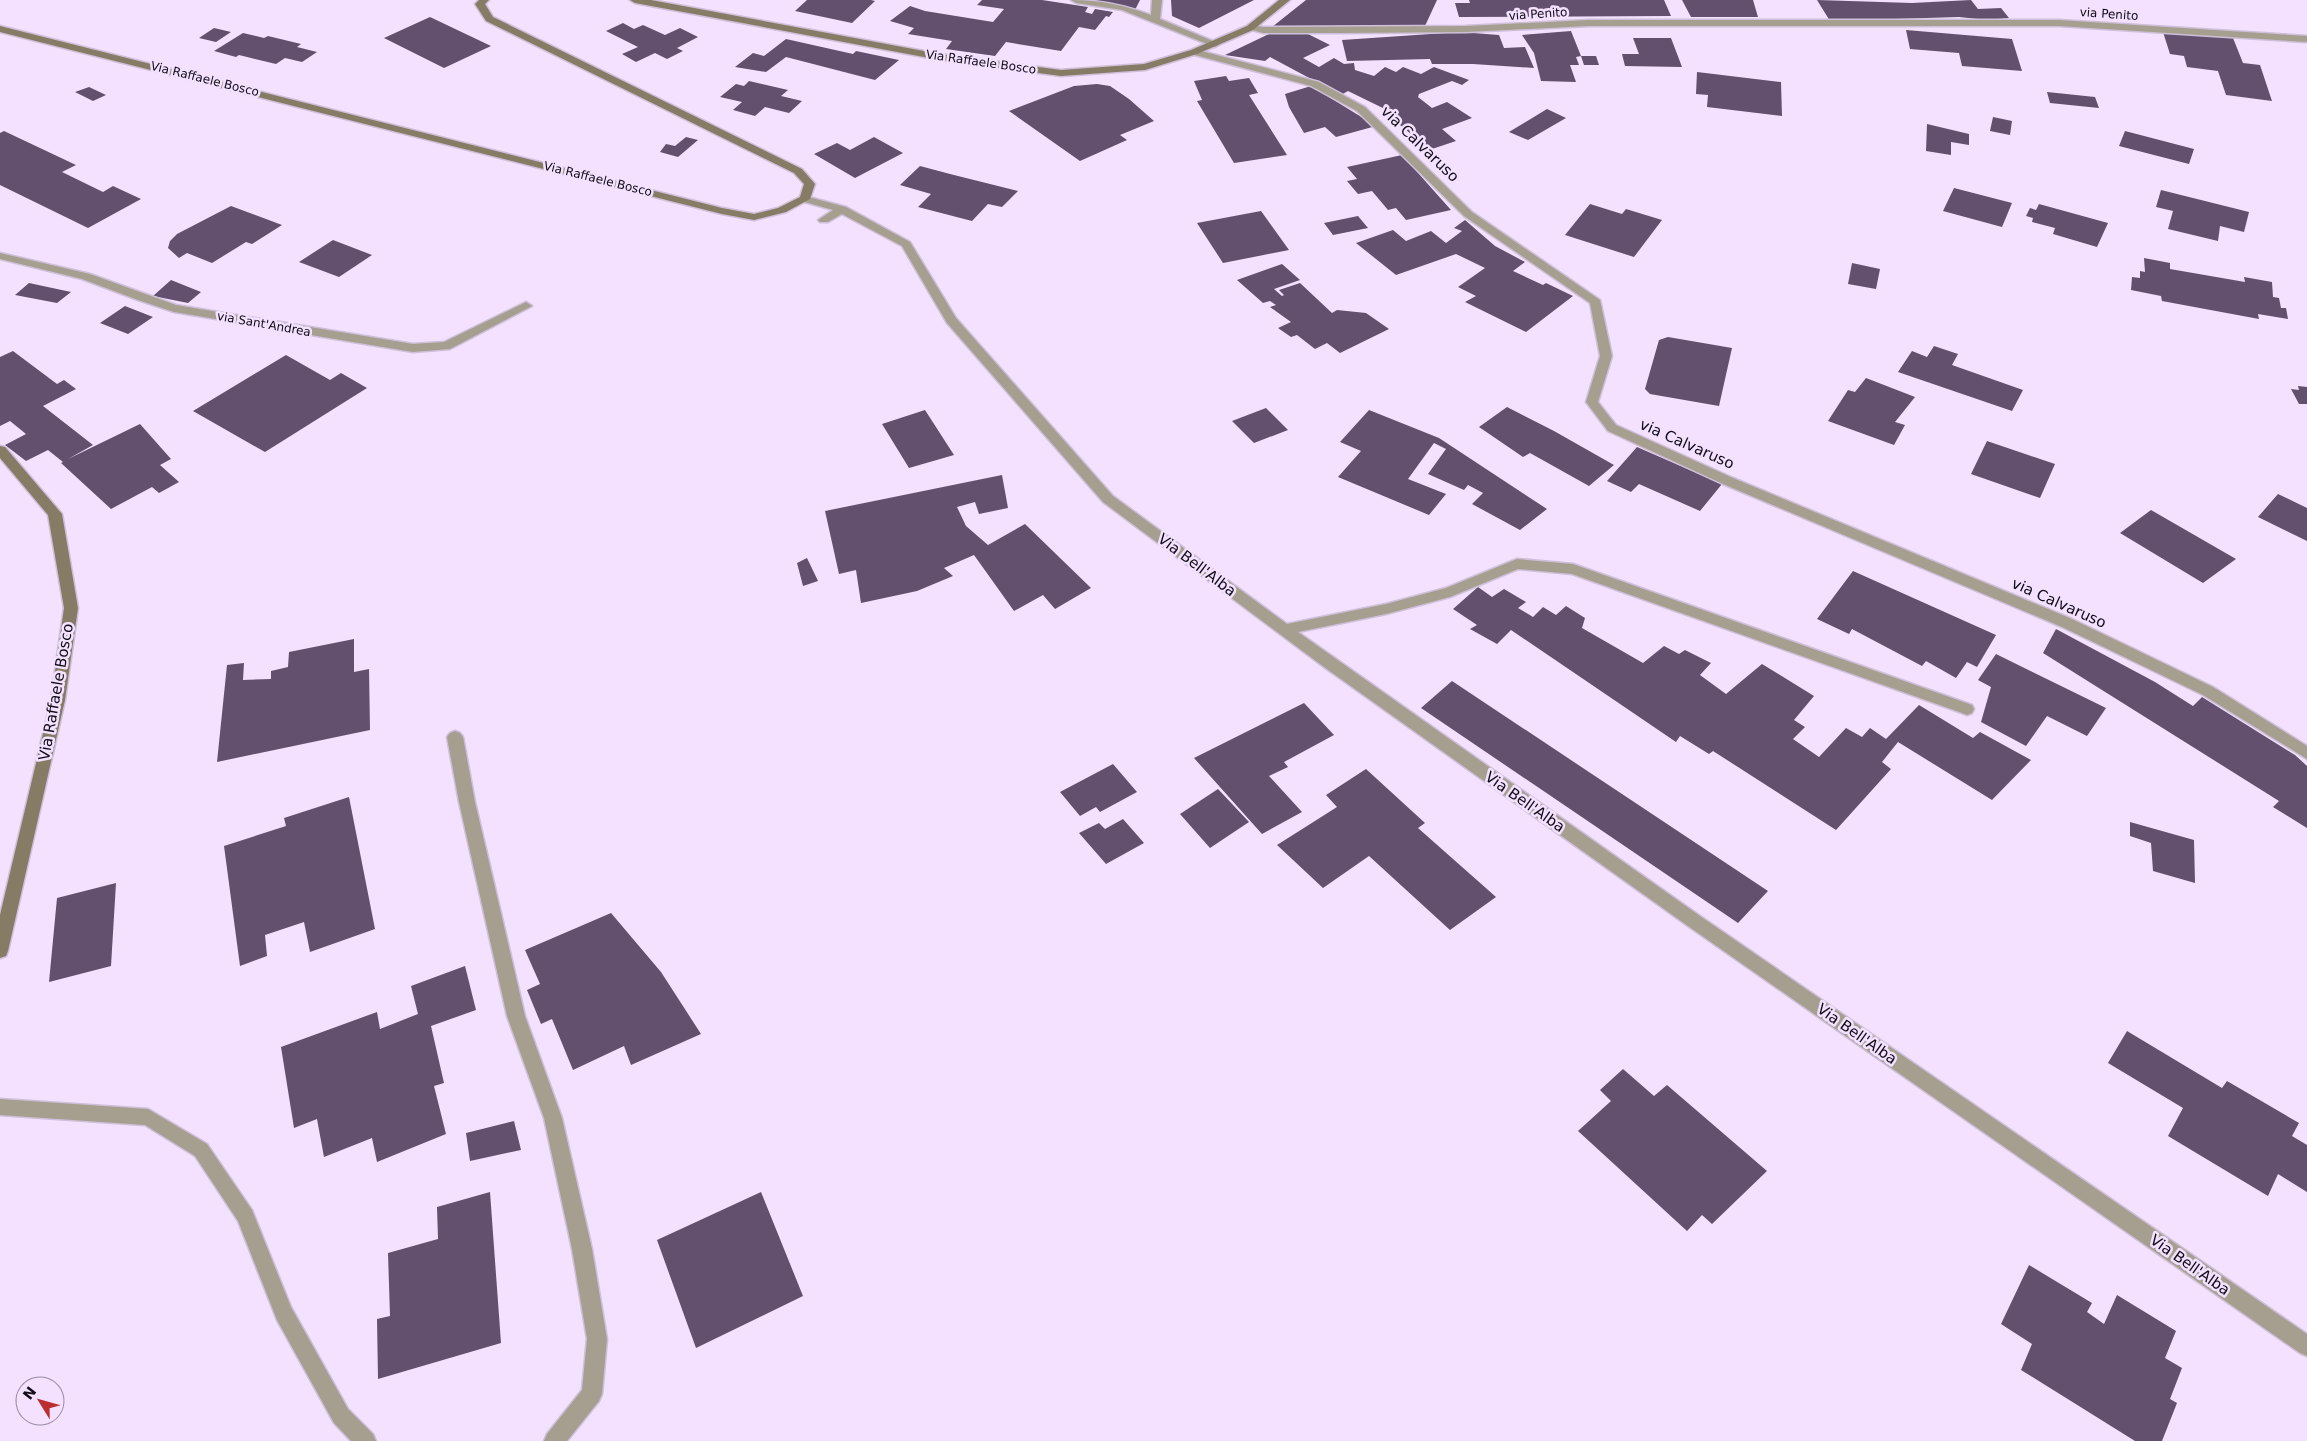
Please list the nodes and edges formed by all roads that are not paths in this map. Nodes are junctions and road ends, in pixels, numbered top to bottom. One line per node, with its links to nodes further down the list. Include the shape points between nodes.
1 (484, 0): 12 (street, via 480,4 489,19 798,171 810,184)
2 (635, 0): 11 (street, Via Raffaele Bosco, via 940,57 1061,73 1145,67)
3 (1076, 0): 6 (street, via 1124,8)
4 (1157, 0): 6 (street)
5 (1285, 0): 7 (street, Via Raffaele Bosco)
6 (1155, 20): 10 (street)
7 (1250, 28): 9 (street, via Penito, via 1449,30 1588,23 2059,23); 10 (street, Via Raffaele Bosco)
8 (0, 29): 12 (street, Via Raffaele Bosco, via 730,212 754,217 782,210)
9 (2307, 39)
10 (1215, 44): 11 (street, Via Raffaele Bosco)
11 (1194, 52): 21 (street, via Calvaruso, via 1315,84 1361,109 1468,214 1596,302 1606,356 1592,402 1612,428 1728,481 2067,623 2208,691)
12 (805, 199): 13 (street, Via Bell'Alba)
13 (842, 209): 14 (street); 18 (street, Via Bell'Alba, via 906,244 951,320 1108,499)
14 (824, 220)
15 (0, 256): 16 (street, via Sant'Andrea, via 86,276 174,308 413,348 446,346)
16 (526, 306)
17 (0, 450): 22 (street, Via Raffaele Bosco, via 55,514 71,608 58,700)
18 (1285, 630): 19 (street, via 1441,594 1517,564 1573,569); 24 (street, Via Bell'Alba, via 1694,921)
19 (1967, 710)
20 (455, 738): 26 (street, via 516,1016 553,1118 582,1249 597,1340 592,1394)
21 (2307, 753)
22 (0, 951)
23 (0, 1107): 25 (street, via 148,1117 201,1150 245,1216 284,1313 341,1416)
24 (2307, 1346)
25 (366, 1441)
26 (554, 1441)

